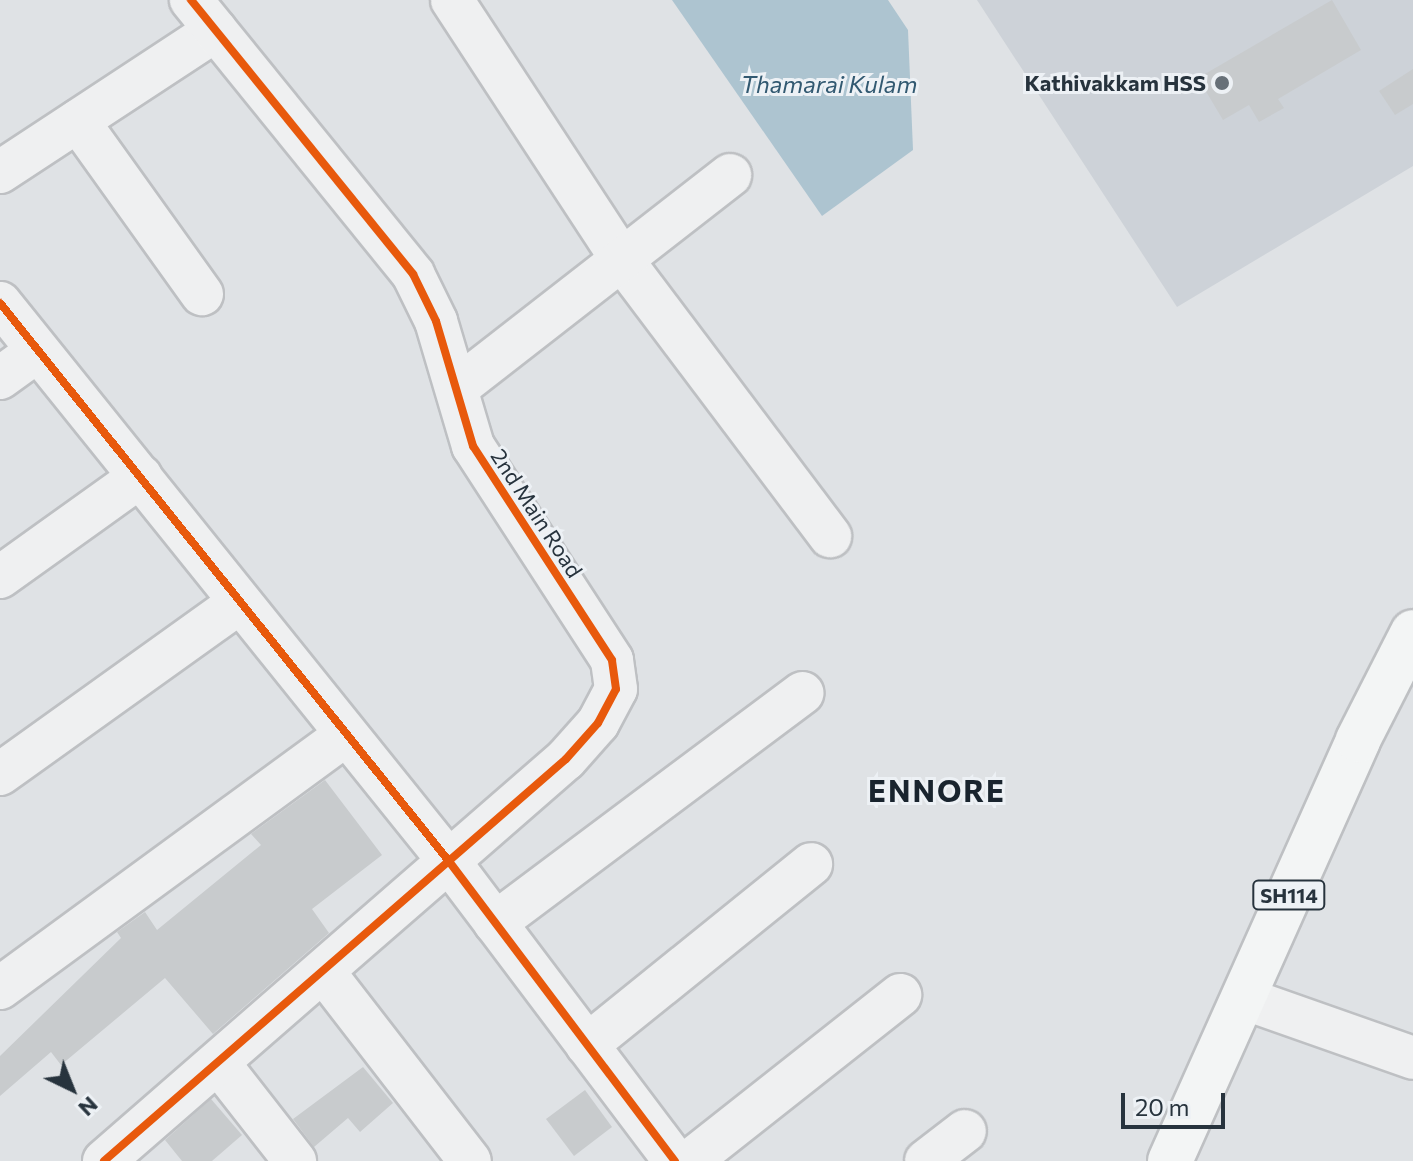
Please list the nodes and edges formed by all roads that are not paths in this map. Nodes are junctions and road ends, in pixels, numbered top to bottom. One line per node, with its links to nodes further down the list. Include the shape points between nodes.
1 (452, 0): 6 (street)
2 (204, 15): 3 (street); 11 (street, 2nd Main Road, via 413,274)
3 (78, 121): 4 (street); 7 (street)
4 (0, 172)
5 (730, 175): 6 (street)
6 (622, 260): 11 (street); 13 (street)
7 (202, 294)
8 (0, 303): 9 (street)
9 (36, 352): 10 (street); 12 (street)
10 (0, 378)
11 (458, 387): 20 (street, 2nd Main Road, via 473,446 612,660 616,689 598,723 566,759)
12 (141, 476): 14 (street); 15 (street)
13 (830, 536)
14 (0, 577)
15 (239, 603): 18 (street); 19 (street)
16 (1413, 632): 26 (main road, SH114)
17 (802, 693): 22 (street)
18 (346, 735): 20 (street); 24 (street)
19 (0, 774)
20 (448, 860): 22 (street); 23 (street, 2nd Main Road)
21 (811, 864): 27 (street)
22 (495, 923): 27 (street)
23 (323, 971): 29 (street, 2nd Main Road); 33 (street)
24 (0, 988)
25 (900, 995): 35 (street)
26 (1243, 998): 28 (street); 37 (main road, SH114)
27 (587, 1045): 34 (street)
28 (1413, 1058)
29 (220, 1065): 31 (street, 2nd Main Road); 32 (street)
30 (965, 1131): 36 (street)
31 (104, 1161)
32 (295, 1161)
33 (470, 1161)
34 (675, 1161)
35 (690, 1161)
36 (926, 1161)
37 (1170, 1161)

